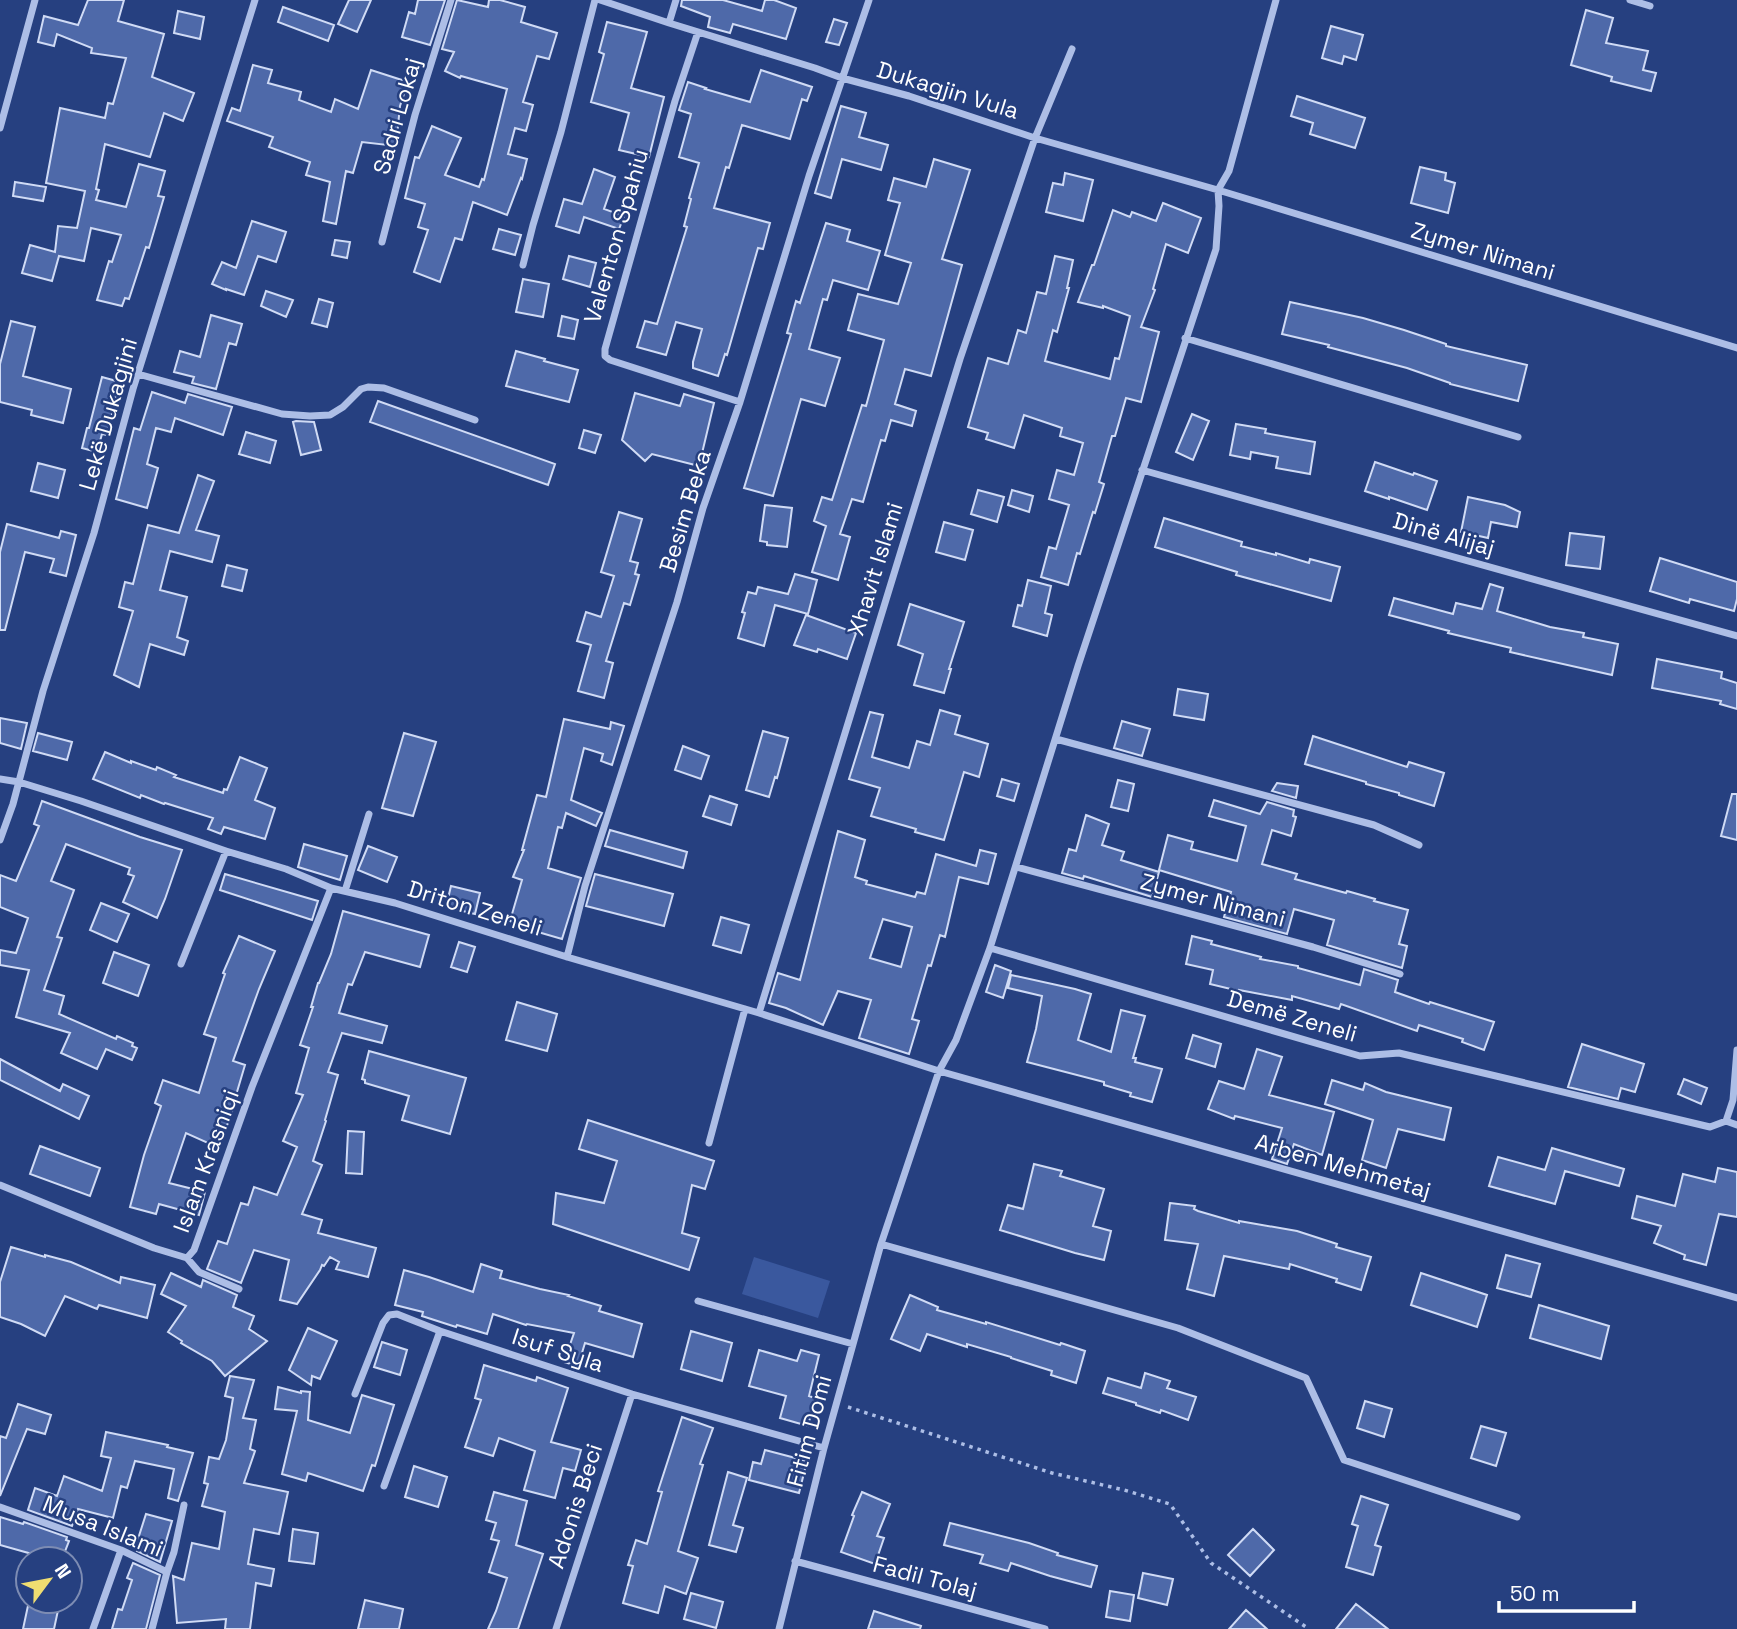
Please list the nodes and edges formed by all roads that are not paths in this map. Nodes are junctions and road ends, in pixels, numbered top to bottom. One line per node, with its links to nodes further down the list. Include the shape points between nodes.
1 (35, 0): 14 (street)
2 (255, 0): 21 (street, Lekë Dukagjini)
3 (451, 0): 17 (street, Sadri Lokaj)
4 (597, 0): 10 (street, Dukagjin Vula); 18 (street)
5 (676, 0): 10 (street)
6 (869, 0): 13 (street, Besim Beka)
7 (1276, 0): 16 (street, via 1229,171)
8 (1630, 0): 9 (street)
9 (1650, 6)
10 (668, 23): 11 (street, Dukagjin Vula)
11 (698, 32): 13 (street, Dukagjin Vula); 22 (street, Valenton Spahiu, via 605,356)
12 (1072, 49): 15 (street, Xhavit Islami)
13 (842, 78): 15 (street, Dukagjin Vula); 22 (street, Besim Beka)
14 (0, 128)
15 (1035, 138): 16 (street, Dukagjin Vula); 42 (street, Xhavit Islami, via 956,372)
16 (1218, 190): 19 (street, via 1216,249); 20 (street, Zymer Nimani)
17 (382, 242)
18 (523, 265)
19 (1185, 338): 24 (street); 25 (street)
20 (1737, 348)
21 (138, 374): 23 (street, via 282,414 310,416 330,415 361,388 384,388); 29 (street, Lekë Dukagjini)
22 (740, 402): 38 (street, Besim Beka, via 585,886)
23 (475, 421)
24 (1518, 437)
25 (1142, 470): 26 (street, Dinë Alijaj); 27 (street)
26 (1737, 636)
27 (1056, 739): 32 (street, via 1374,825); 34 (street)
28 (0, 779): 29 (street, Driton Zeneli)
29 (19, 782): 31 (street, Lekë Dukagjini); 33 (street, Driton Zeneli)
30 (369, 814): 36 (street)
31 (0, 840)
32 (1419, 845)
33 (226, 851): 35 (street, Driton Zeneli); 39 (street)
34 (1016, 867): 37 (street); 40 (street, Zymer Nimani)
35 (331, 888): 36 (street, Driton Zeneli); 50 (street, Islam Krasniqi, via 194,1250)
36 (345, 891): 38 (street, Driton Zeneli)
37 (990, 948): 44 (street, via 956,1040); 45 (street, Demë Zeneli, via 1360,1056 1399,1053 1710,1127)
38 (567, 957): 41 (street, Driton Zeneli)
39 (181, 964)
40 (1400, 974)
41 (745, 1009): 42 (street, Driton Zeneli); 47 (street)
42 (759, 1013): 44 (street, Driton Zeneli)
43 (1737, 1050): 45 (street, via 1733,1100)
44 (939, 1072): 49 (street, Fitim Domi); 52 (street, Arben Mehmetaj)
45 (1726, 1121): 46 (street)
46 (1737, 1125)
47 (709, 1143)
48 (0, 1185): 50 (street, Islam Krasniqi)
49 (881, 1244): 55 (street, Fitim Domi); 62 (street, via 1178,1328 1306,1378 1344,1460)
50 (187, 1258): 51 (street, via 199,1272)
51 (239, 1289)
52 (1737, 1298)
53 (698, 1301): 55 (street)
54 (440, 1331): 56 (street, Isuf Syla, via 389,1315); 57 (street, Isuf Syla); 59 (street)
55 (853, 1344): 58 (street, Fitim Domi)
56 (355, 1394)
57 (632, 1394): 58 (street, Isuf Syla); 68 (street, Adonis Beci)
58 (824, 1448): 64 (street, Fitim Domi)
59 (383, 1486)
60 (184, 1505): 65 (street, Musa Islami)
61 (0, 1507): 63 (street, Musa Islami)
62 (1517, 1517)
63 (121, 1550): 65 (street, Musa Islami); 66 (street)
64 (795, 1561): 69 (street, Fitim Domi); 70 (street, Fadil Tolaj)
65 (167, 1572): 67 (street)
66 (93, 1629)
67 (152, 1629)
68 (556, 1629)
69 (779, 1629)
70 (1045, 1629)

